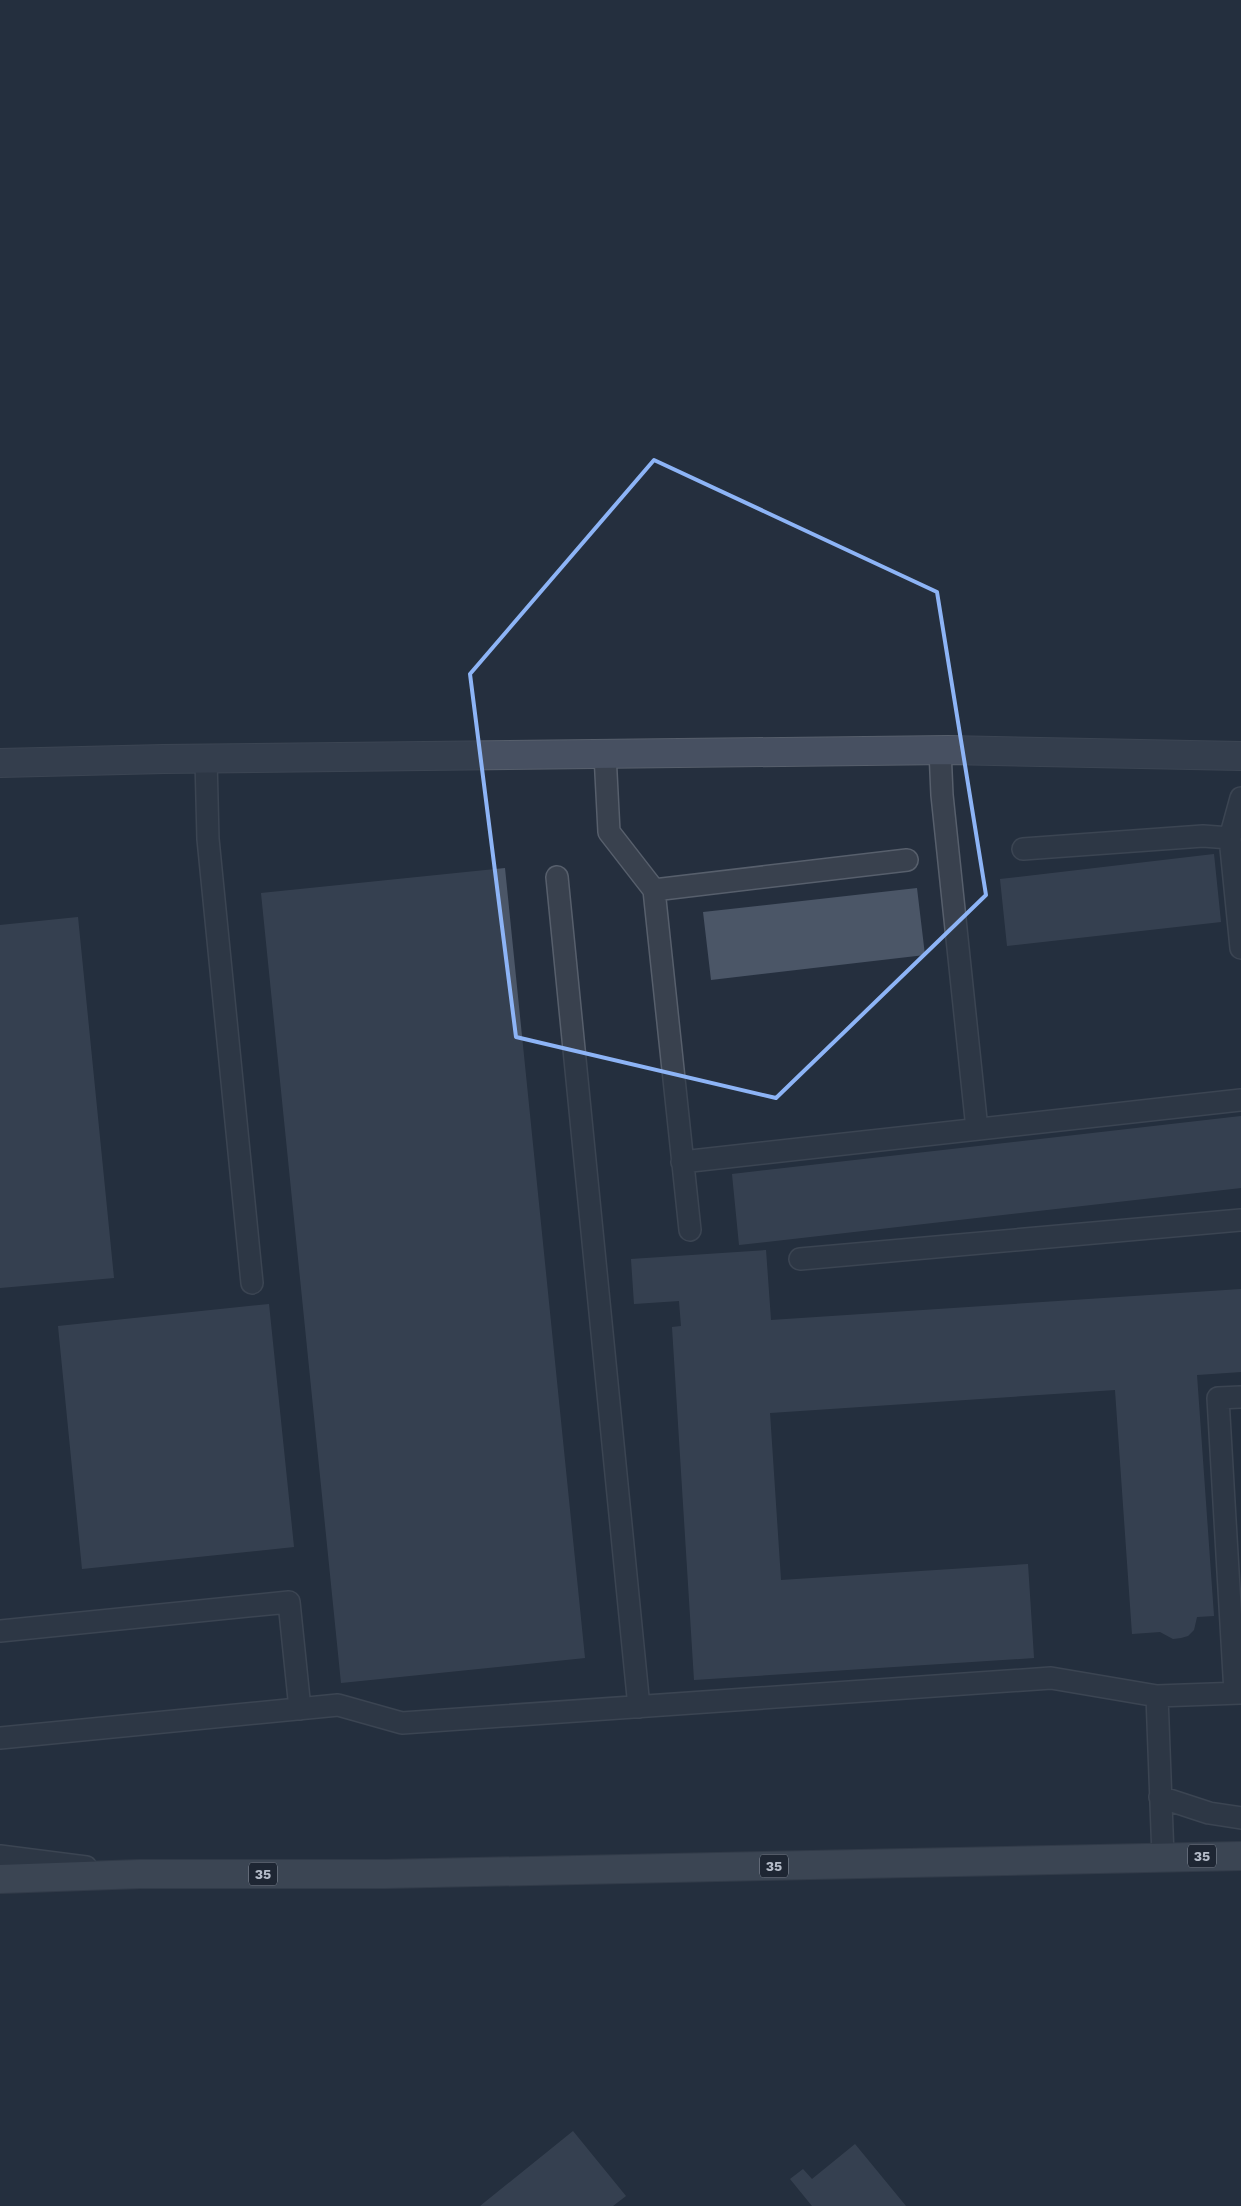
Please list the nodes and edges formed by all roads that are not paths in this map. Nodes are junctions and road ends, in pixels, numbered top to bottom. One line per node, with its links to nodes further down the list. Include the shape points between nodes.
1 (940, 750): 2 (street); 3 (street); 14 (lane)
2 (605, 754): 4 (street); 11 (lane, via 609,832)
3 (1241, 756)
4 (206, 759): 5 (street); 19 (lane, via 208,839)
5 (0, 764)
6 (1241, 798): 7 (lane)
7 (1230, 838): 8 (lane, via 1203,836); 12 (lane)
8 (1023, 849)
9 (906, 860): 11 (lane)
10 (557, 876): 24 (lane)
11 (654, 890): 15 (lane)
12 (1241, 948)
13 (1241, 1100): 14 (lane)
14 (977, 1129): 15 (lane)
15 (682, 1162): 17 (lane)
16 (1241, 1220): 18 (lane)
17 (690, 1230)
18 (800, 1259)
19 (252, 1283)
20 (1241, 1397): 22 (lane, via 1218,1398)
21 (0, 1631): 25 (lane, via 289,1602)
22 (1238, 1693): 23 (lane)
23 (1157, 1696): 24 (lane, via 1051,1678); 27 (lane)
24 (639, 1707): 25 (lane, via 402,1723 338,1705)
25 (300, 1709): 26 (lane)
26 (0, 1738)
27 (1160, 1797): 28 (lane, via 1209,1813); 31 (lane)
28 (1241, 1818)
29 (0, 1856): 32 (lane)
30 (1241, 1856): 31 (main road, 35)
31 (1163, 1857): 32 (main road, 35, via 396,1874)
32 (140, 1874): 33 (main road, 35)
33 (0, 1879)

